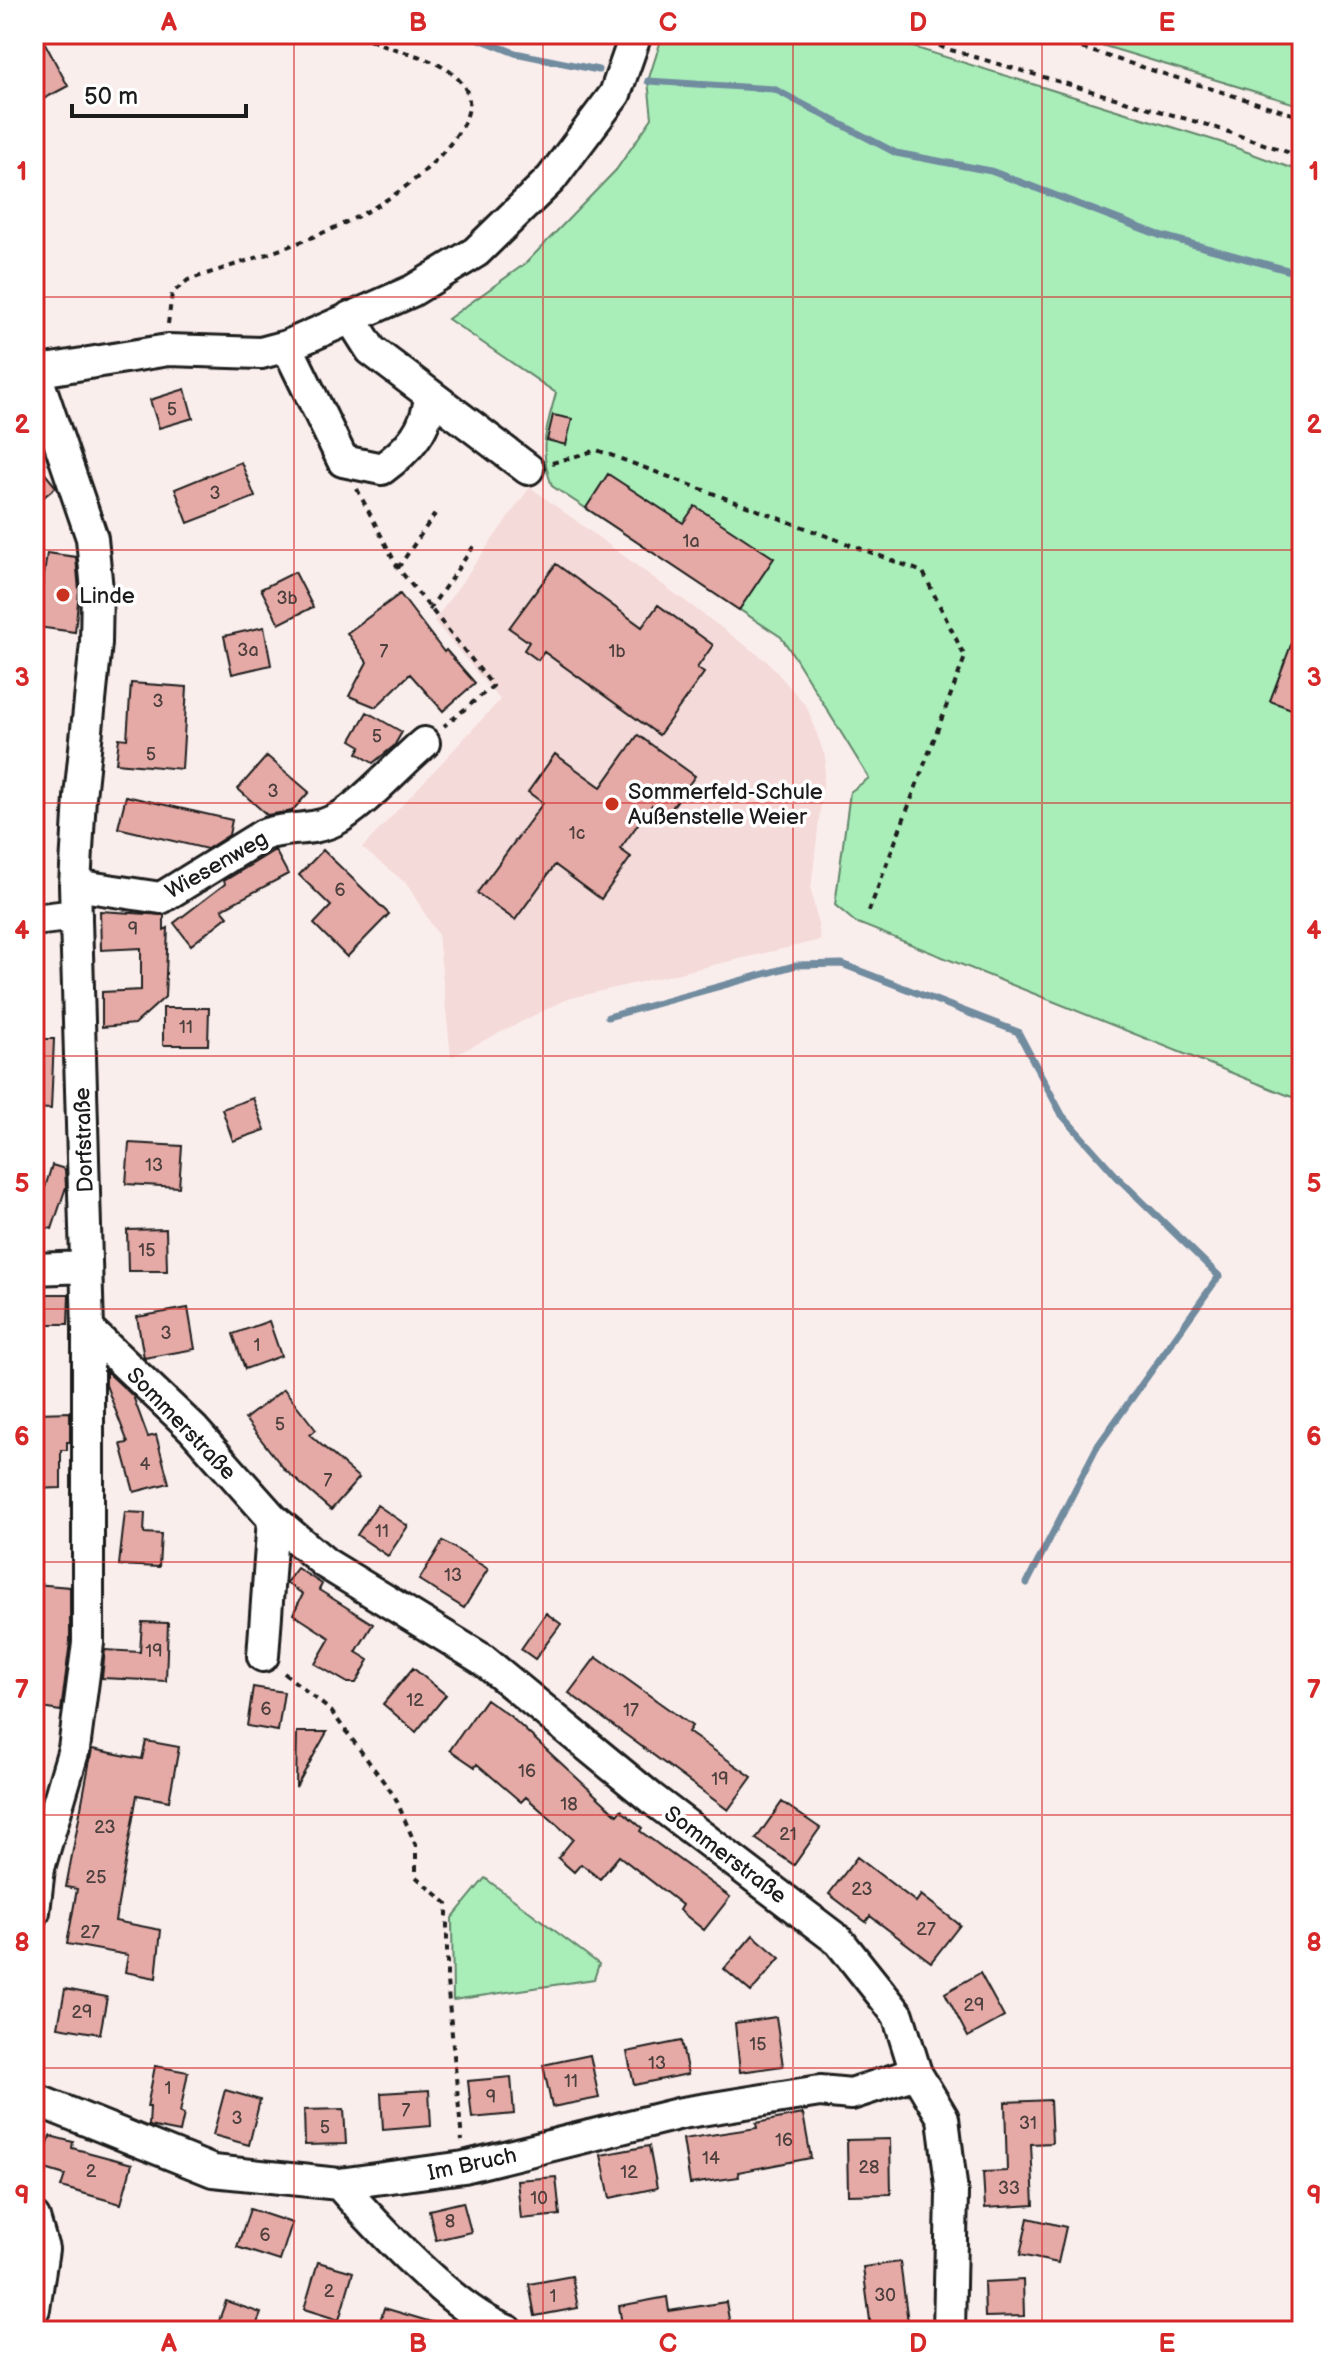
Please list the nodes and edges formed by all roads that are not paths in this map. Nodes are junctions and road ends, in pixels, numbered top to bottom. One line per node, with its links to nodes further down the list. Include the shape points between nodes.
1 (636, 34): 2 (street, via 615,94 551,179 476,252 412,291)
2 (350, 317): 3 (street); 5 (street, via 371,350)
3 (287, 346): 4 (street, via 261,353 168,350); 5 (street, via 343,461 382,469 405,453 423,427)
4 (35, 371): 8 (street, Dorfstraße, via 92,538 97,590)
5 (430, 395): 6 (street)
6 (528, 469)
7 (424, 743): 8 (street, Wiesenweg, via 337,819 307,830 263,835 161,898)
8 (75, 900): 9 (street, Wiesenweg); 10 (street, Dorfstraße)
9 (34, 920)
10 (86, 1267): 11 (street); 12 (street, Dorfstraße)
11 (34, 1269)
12 (88, 1329): 13 (street, Sommerstraße, via 193,1429); 15 (street, Dorfstraße, via 88,1643 74,1749)
13 (273, 1519): 14 (street); 17 (street, Sommerstraße, via 325,1563 482,1659 651,1798 839,1941 898,2015)
14 (263, 1656)
15 (36, 1867): 16 (street, Dorfstraße)
16 (34, 1912)
17 (916, 2073): 19 (street, Im Bruch, via 851,2094 820,2091 682,2113 464,2167); 23 (street, Sommerstraße, via 943,2118 952,2193)
18 (34, 2099): 19 (street, Im Bruch, via 213,2171)
19 (339, 2184): 22 (street, via 397,2246 486,2323)
20 (34, 2218): 21 (street, via 43,2249)
21 (34, 2309)
22 (508, 2331)
23 (949, 2331)

